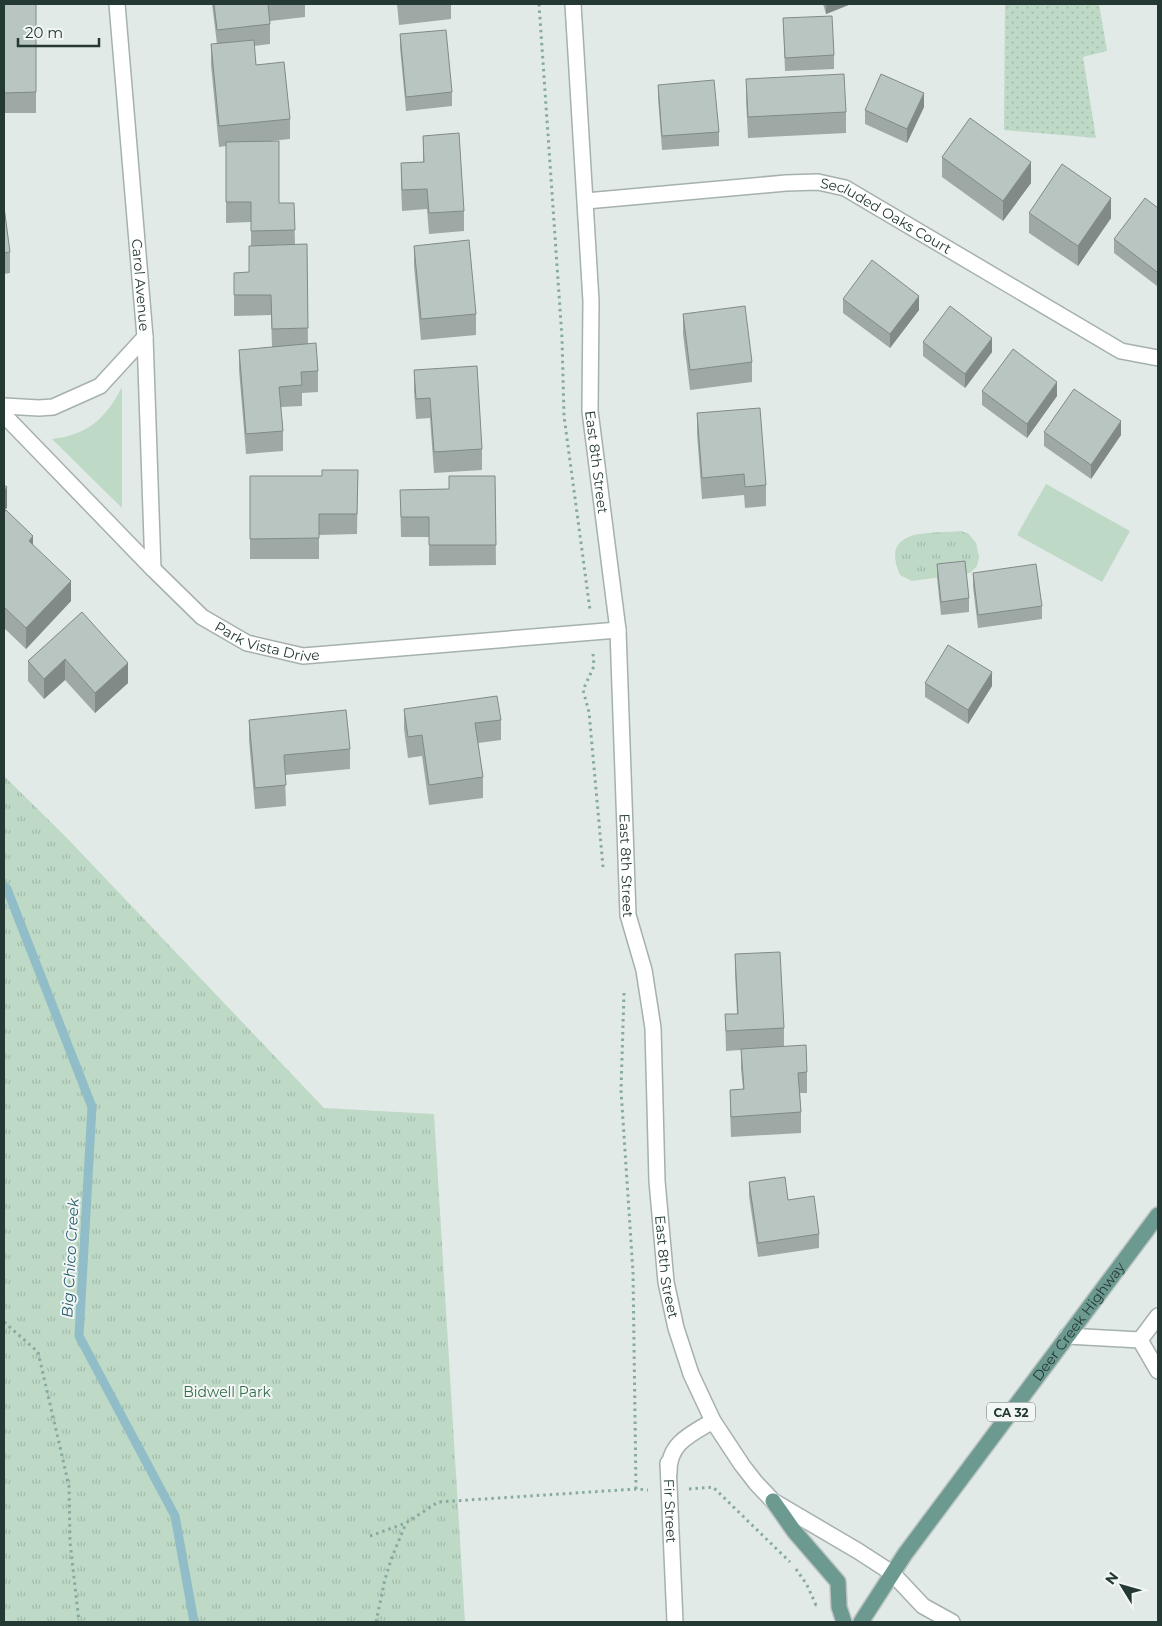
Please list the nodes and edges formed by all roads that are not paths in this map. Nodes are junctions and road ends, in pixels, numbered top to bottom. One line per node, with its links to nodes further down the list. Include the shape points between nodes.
1 (117, 4): 4 (street, Carol Avenue)
2 (573, 4): 3 (street, East 8th Street)
3 (586, 201): 5 (street, Secluded Oaks Court, via 786,183 818,182 845,188 1121,351); 9 (street, East 8th Street, via 592,302 590,411)
4 (145, 337): 6 (street, via 100,386 53,407); 8 (street, Carol Avenue)
5 (1158, 358)
6 (4, 406)
7 (4, 415): 8 (street, Park Vista Drive)
8 (153, 569): 9 (street, Park Vista Drive, via 202,617 247,642 303,656)
9 (618, 630): 15 (street, East 8th Street, via 628,915 644,970 653,1028 657,1181 666,1282 691,1374)
10 (1158, 1215): 12 (main road, Deer Creek Highway / CA 32)
11 (1158, 1316): 13 (street)
12 (1068, 1336): 13 (street); 17 (main road, Deer Creek Highway / CA 32)
13 (1140, 1340): 14 (street)
14 (1158, 1371)
15 (713, 1421): 16 (street, East 8th Street, via 742,1465); 18 (street, Fir Street, via 685,1437 668,1464)
16 (773, 1501): 17 (street, East 8th Street); 19 (main road, via 794,1532 838,1582 839,1607)
17 (892, 1573): 20 (main road, CA 32); 21 (street, via 923,1606)
18 (675, 1622)
19 (844, 1622)
20 (861, 1622)
21 (952, 1622)

